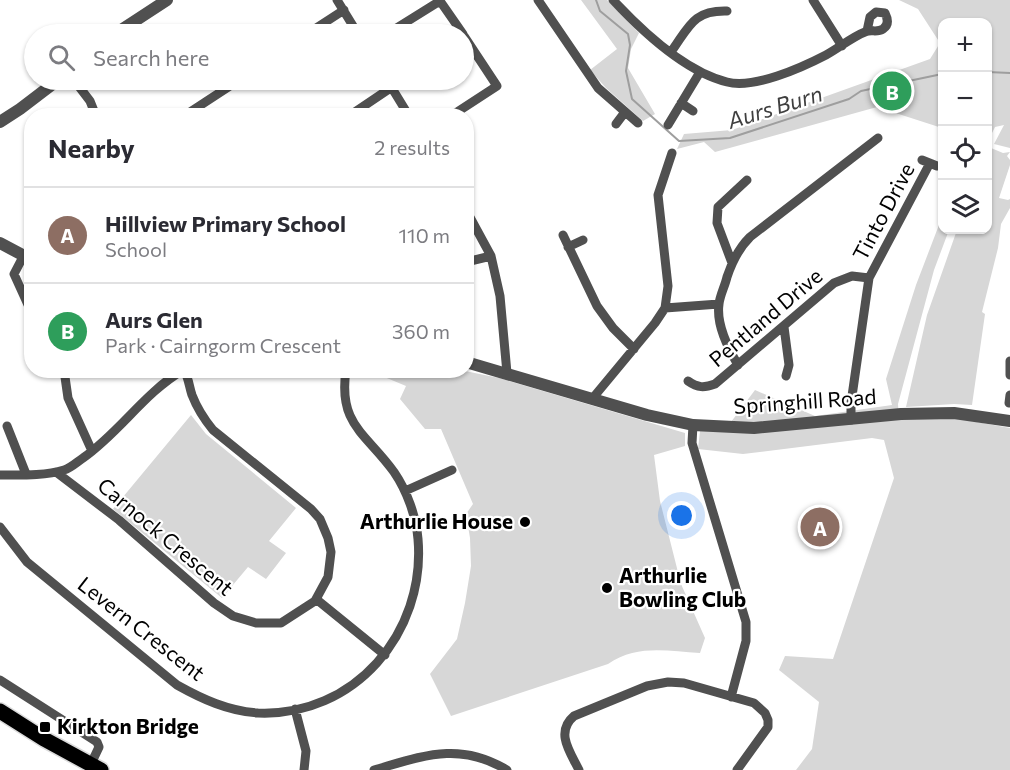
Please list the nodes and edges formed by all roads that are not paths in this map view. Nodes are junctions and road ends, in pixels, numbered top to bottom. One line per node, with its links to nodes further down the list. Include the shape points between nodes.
1 (167, 0): 11 (street)
2 (337, 0): 8 (street)
3 (440, 0): 14 (street); 15 (street)
4 (538, 0): 33 (street, via 593,82)
5 (614, 0): 19 (street, via 640,28)
6 (710, 0): 9 (street)
7 (813, 0): 17 (street)
8 (344, 10): 12 (street); 13 (street)
9 (710, 10): 10 (street); 19 (street, via 694,22)
10 (727, 11)
11 (131, 24)
12 (322, 24)
13 (352, 24)
14 (403, 24)
15 (456, 24)
16 (867, 31): 17 (street)
17 (842, 46): 20 (street, via 761,82 727,82)
18 (474, 52): 31 (street, via 497,86)
19 (672, 52): 20 (street)
20 (700, 72): 26 (street)
21 (45, 90): 34 (street)
22 (82, 90): 27 (street)
23 (224, 90): 28 (street)
24 (381, 90): 29 (street)
25 (393, 90): 30 (street)
26 (681, 103): 32 (street); 37 (street)
27 (93, 108)
28 (196, 108)
29 (359, 108)
30 (405, 108)
31 (464, 108)
32 (693, 111)
33 (625, 112): 35 (street); 36 (street)
34 (0, 122)
35 (638, 123)
36 (616, 124)
37 (668, 125)
38 (878, 138): 51 (street, via 750,237)
39 (672, 153): 55 (street, via 658,195 668,286)
40 (930, 163): 52 (street, Tinto Drive)
41 (747, 180): 51 (street, via 718,207 717,223)
42 (474, 225): 48 (street)
43 (563, 235): 46 (street)
44 (583, 240): 46 (street)
45 (0, 243): 47 (street)
46 (568, 247): 57 (street, via 597,306)
47 (24, 255)
48 (490, 256): 49 (street); 61 (street, via 500,296)
49 (474, 260)
50 (24, 262): 53 (street, via 14,274)
51 (732, 263): 54 (street)
52 (869, 278): 56 (street, Pentland Drive, via 852,276 834,283); 72 (street, Tinto Drive)
53 (24, 296)
54 (718, 304): 55 (street); 60 (street, via 728,348)
55 (665, 308): 57 (street)
56 (784, 327): 60 (street, Pentland Drive); 63 (street, via 789,365)
57 (634, 349): 70 (street)
58 (1010, 361): 62 (street)
59 (474, 364): 61 (street, Springhill Road)
60 (738, 365): 68 (street, Pentland Drive, via 706,387 696,387)
61 (507, 373): 70 (street, Springhill Road)
62 (1010, 375)
63 (786, 376)
64 (65, 378): 76 (street, via 68,398)
65 (170, 378): 76 (street)
66 (188, 378): 83 (street, via 198,408 213,430 320,519 331,552 328,577)
67 (345, 378): 81 (street, Levern Crescent, via 344,394 351,423)
68 (688, 381)
69 (1010, 395): 71 (street)
70 (592, 399): 74 (street, Springhill Road)
71 (1009, 403)
72 (850, 420): 73 (street, Springhill Road, via 946,413); 74 (street, Springhill Road, via 754,428)
73 (1010, 421)
74 (693, 425): 86 (street, via 692,443 746,622 746,641)
75 (8, 426): 79 (street)
76 (92, 451): 78 (street, via 67,470)
77 (452, 470): 81 (street)
78 (56, 472): 79 (street); 83 (street, Carnock Crescent, via 233,616 256,623 281,622)
79 (27, 474): 80 (street)
80 (0, 475)
81 (405, 491): 84 (street, Levern Crescent, via 418,538 416,592 397,639)
82 (0, 527): 87 (street, Levern Crescent, via 27,562 177,685 226,708 258,713)
83 (316, 599): 84 (street)
84 (385, 655): 87 (street, Levern Crescent, via 345,690)
85 (0, 680): 89 (street, via 97,742)
86 (731, 697): 93 (street, via 684,683 657,683 574,716 566,725 564,740); 94 (street, via 754,703 768,720 768,727)
87 (295, 709): 90 (street, via 306,751)
88 (0, 711): 89 (main road)
89 (96, 767)
90 (304, 770)
91 (374, 770): 92 (street, via 440,752 479,757)
92 (507, 770)
93 (579, 770)
94 (737, 770)

